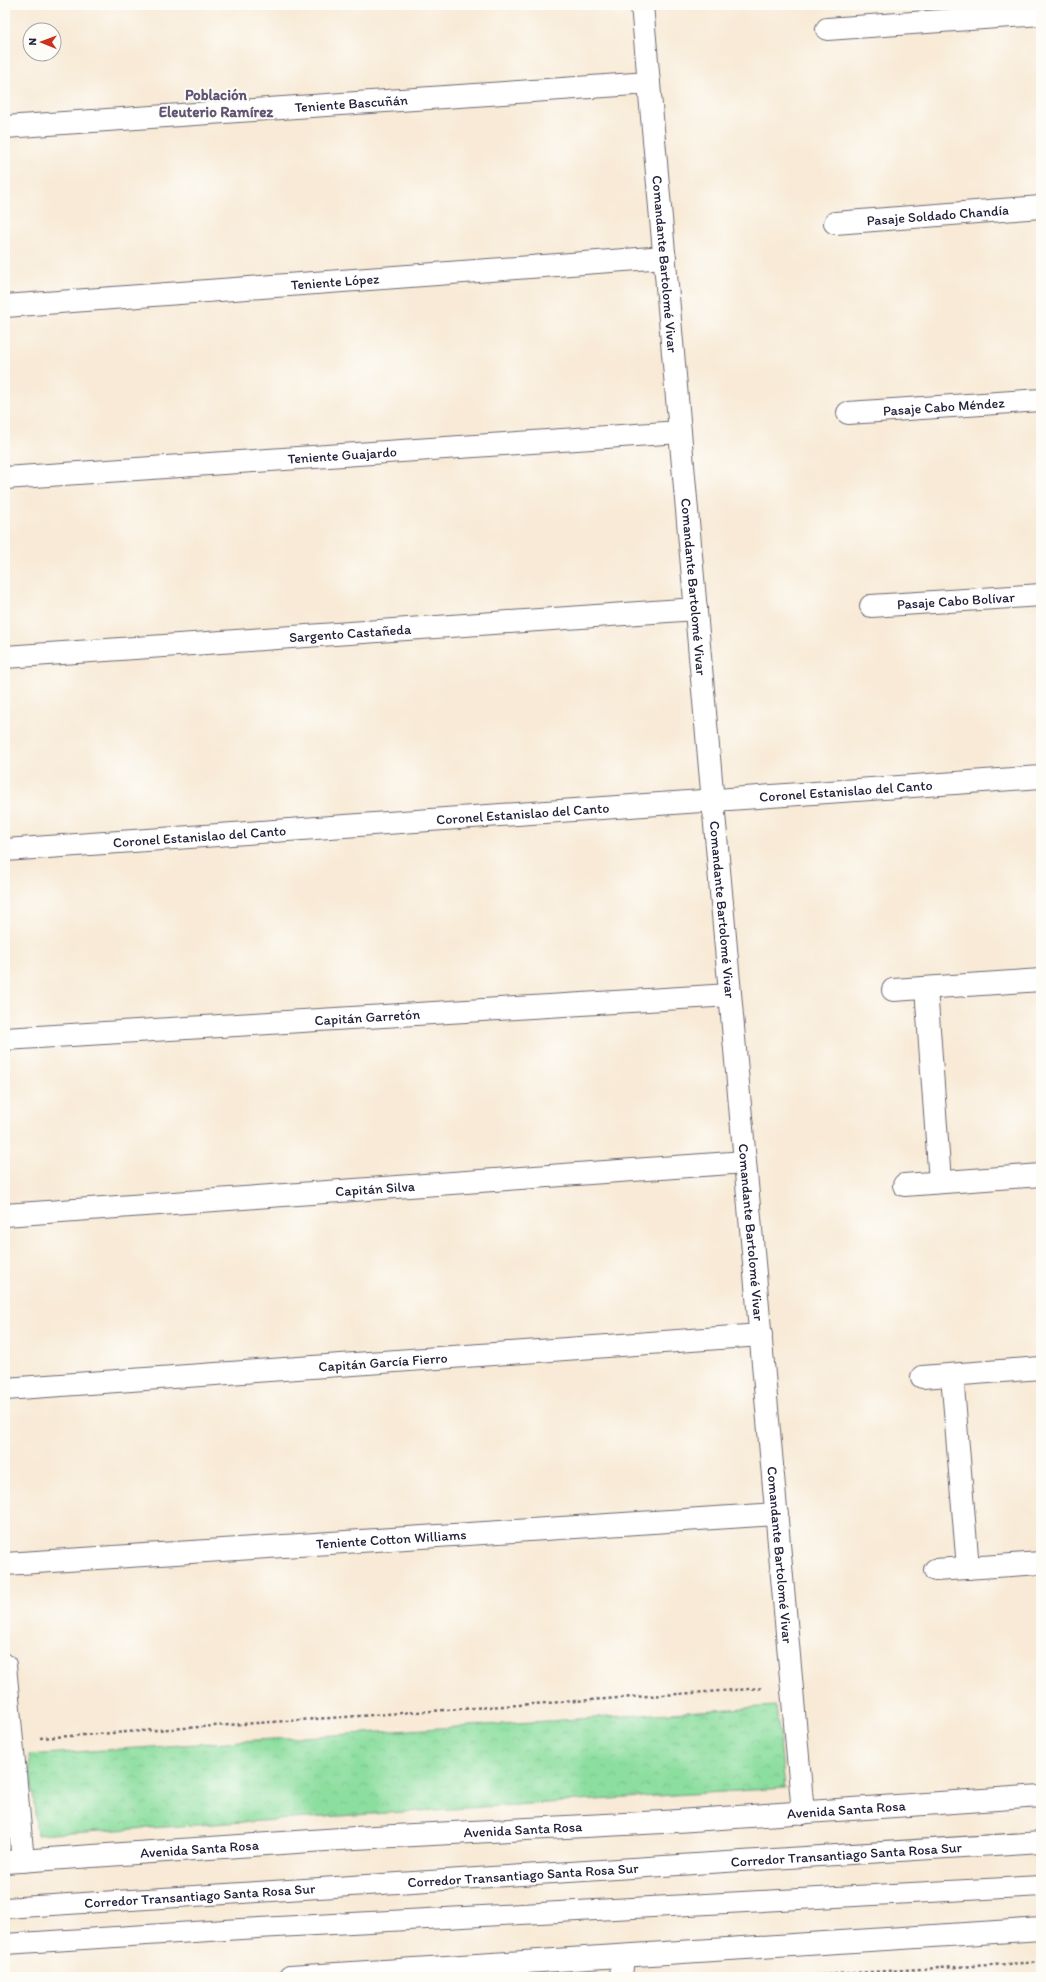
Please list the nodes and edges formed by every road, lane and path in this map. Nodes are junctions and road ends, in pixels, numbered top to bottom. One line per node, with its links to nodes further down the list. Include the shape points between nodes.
1 (642, 5): 4 (street, Comandante Bartolomé Vivar)
2 (1041, 14): 3 (street)
3 (827, 29)
4 (649, 83): 5 (street, Teniente Bascuñán); 8 (street, Comandante Bartolomé Vivar)
5 (5, 127)
6 (1041, 207): 7 (street, Pasaje Soldado Chandía)
7 (835, 223)
8 (665, 257): 9 (street, Teniente López); 12 (street, Comandante Bartolomé Vivar)
9 (5, 306)
10 (1041, 400): 11 (street, Pasaje Cabo Méndez)
11 (848, 413)
12 (680, 432): 13 (street, Teniente Guajardo); 16 (street, Comandante Bartolomé Vivar)
13 (5, 478)
14 (1041, 595): 15 (street, Pasaje Cabo Bolívar)
15 (871, 606)
16 (696, 609): 17 (street, Sargento Castañeda); 19 (street, Comandante Bartolomé Vivar)
17 (5, 656)
18 (1041, 776): 19 (street, Coronel Estanislao del Canto)
19 (713, 799): 20 (street, Coronel Estanislao del Canto); 24 (street, Comandante Bartolomé Vivar)
20 (5, 850)
21 (1041, 980): 22 (street)
22 (926, 988): 23 (street); 28 (street)
23 (893, 990)
24 (730, 995): 25 (street, Capitán Garretón); 26 (street, Comandante Bartolomé Vivar)
25 (5, 1039)
26 (745, 1162): 30 (street, Capitán Silva); 31 (street, Comandante Bartolomé Vivar)
27 (1041, 1175): 28 (street)
28 (940, 1182): 29 (street)
29 (904, 1185)
30 (5, 1215)
31 (760, 1335): 35 (street, Capitán García Fierro); 36 (street, Comandante Bartolomé Vivar)
32 (1041, 1368): 33 (street)
33 (952, 1375): 34 (street); 39 (street)
34 (922, 1377)
35 (5, 1389)
36 (777, 1514): 38 (street, Teniente Cotton Williams); 42 (street, Comandante Bartolomé Vivar)
37 (1041, 1563): 39 (street)
38 (5, 1564)
39 (968, 1568): 40 (street)
40 (935, 1570)
41 (5, 1665): 43 (street)
42 (792, 1686): 43 (path); 45 (street, Comandante Bartolomé Vivar)
43 (12, 1740): 47 (street)
44 (1041, 1796): 45 (street, Avenida Santa Rosa)
45 (803, 1813): 47 (street, Avenida Santa Rosa, via 355,1838)
46 (1041, 1842): 49 (lane, Corredor Transantiago Santa Rosa Sur)
47 (14, 1862)
48 (1041, 1886): 51 (lane, via 241,1928)
49 (5, 1908)
50 (1041, 1929): 53 (street)
51 (5, 1944)
52 (1041, 1962): 55 (path)
53 (622, 1967): 54 (street)
54 (290, 1977)
55 (786, 1977)

